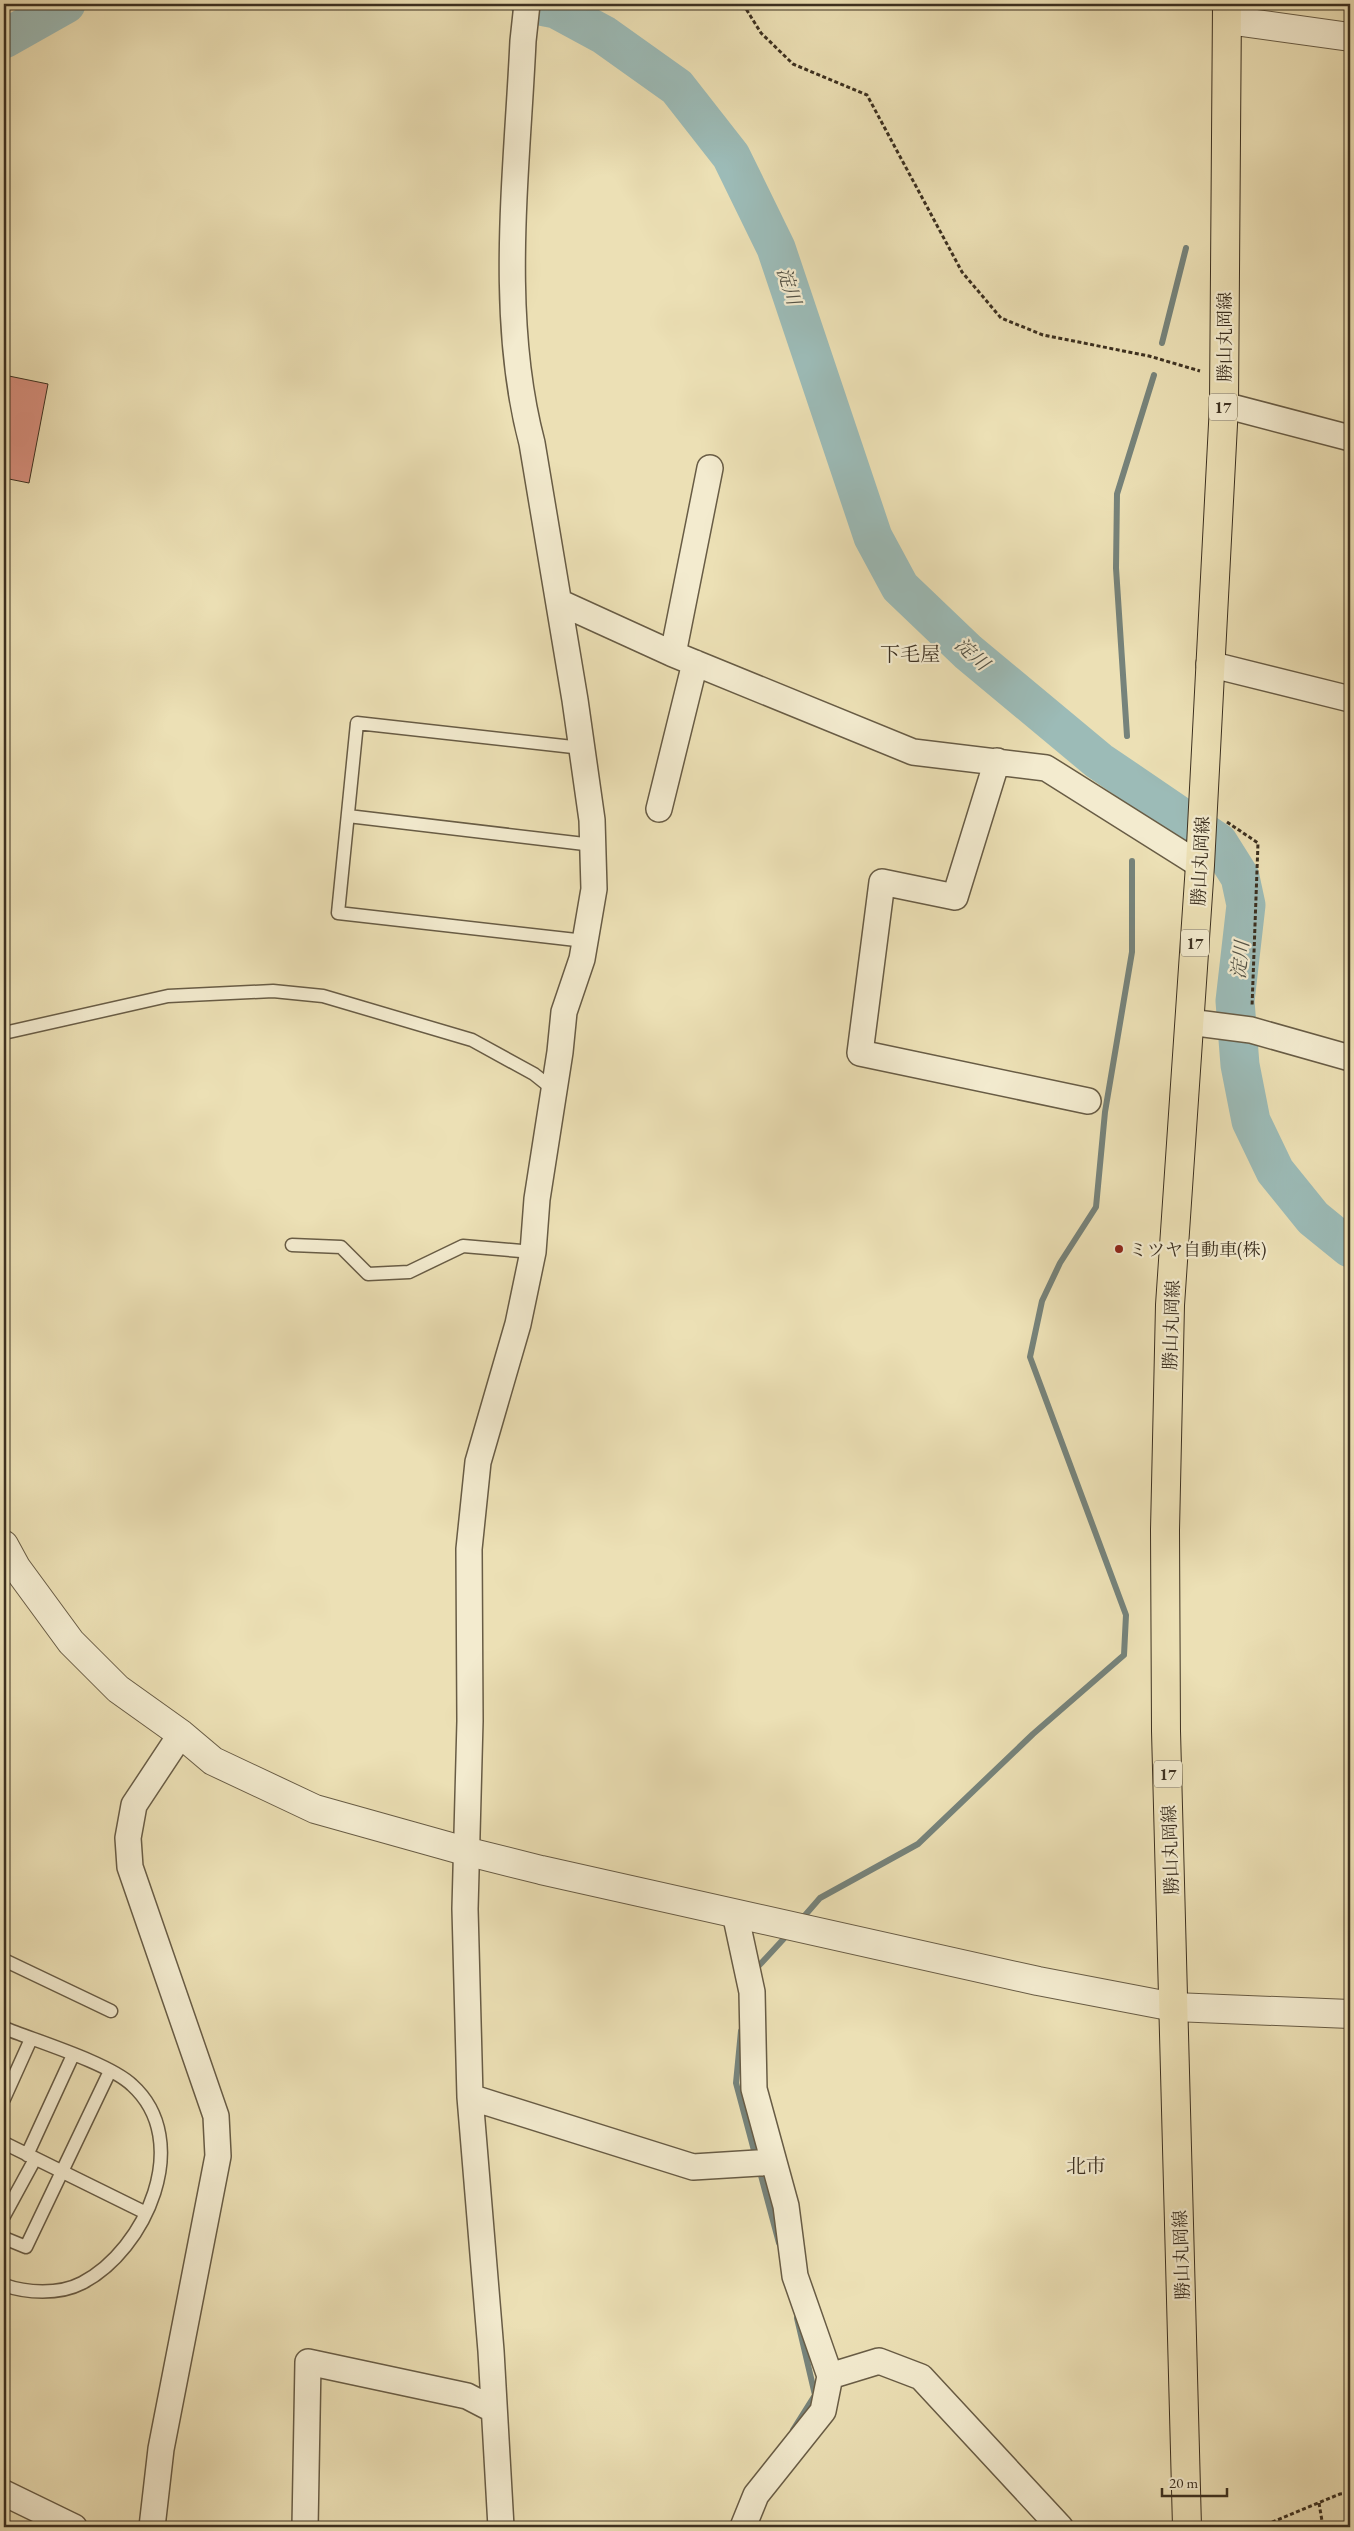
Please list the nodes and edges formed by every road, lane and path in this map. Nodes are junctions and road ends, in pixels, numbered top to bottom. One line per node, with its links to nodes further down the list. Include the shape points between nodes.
1 (527, 4): 8 (street, via 522,41 512,319 524,412)
2 (743, 4): 5 (path, via 761,33 792,64 866,95 962,272 1001,318 1043,335 1149,356)
3 (1227, 12): 4 (street); 5 (main road, 勝山丸岡線 / 17)
4 (1350, 37)
5 (1224, 392): 6 (street); 10 (main road, 勝山丸岡線 / 17)
6 (1350, 438)
7 (710, 468): 9 (street)
8 (559, 602): 9 (street); 12 (street)
9 (684, 658): 13 (street, via 913,752); 15 (street)
10 (1209, 664): 11 (street); 14 (main road, 勝山丸岡線 / 17)
11 (1350, 699)
12 (582, 748): 16 (lane, via 357,723); 17 (street)
13 (997, 761): 18 (street, via 1046,768); 25 (street, via 955,897 882,882 860,1053)
14 (1202, 807): 18 (main road, 勝山丸岡線 / 17); 21 (path, via 1258,843)
15 (659, 809)
16 (348, 816): 17 (lane); 19 (lane, via 338,913)
17 (593, 845): 19 (street, via 594,889)
18 (1200, 858): 20 (main road, 勝山丸岡線 / 17)
19 (585, 941): 24 (street, via 564,1012)
20 (1199, 1023): 21 (street); 33 (main road, 勝山丸岡線 / 17, via 1170,1305 1165,1530 1166,1731)
21 (1251, 1030): 23 (street)
22 (4, 1033): 24 (lane, via 168,996 273,991 323,996 472,1040 534,1074)
23 (1350, 1058)
24 (554, 1090): 27 (street)
25 (1088, 1101)
26 (292, 1245): 27 (lane, via 341,1247 368,1274 410,1272 463,1246)
27 (532, 1252): 30 (street, via 518,1324 478,1462 469,1549 470,1721)
28 (4, 1546): 29 (street, via 16,1568 71,1642 118,1689)
29 (181, 1734): 30 (street, via 213,1761 315,1809); 56 (street, via 134,1805 128,1838 130,1867 216,2116 218,2156 161,2448)
30 (466, 1851): 31 (street); 40 (street)
31 (735, 1913): 33 (street, via 1038,1981); 44 (street, via 752,1992 754,2089)
32 (4, 1960): 34 (lane)
33 (1174, 2007): 35 (street); 61 (main road, 勝山丸岡線 / 17)
34 (111, 2011)
35 (1350, 2014)
36 (4, 2028): 37 (lane)
37 (31, 2039): 38 (lane); 41 (lane)
38 (73, 2055): 39 (lane); 43 (lane)
39 (110, 2071): 45 (lane); 46 (lane, via 132,2084 160,2131 161,2156 157,2180)
40 (470, 2097): 44 (street, via 693,2166); 51 (street)
41 (4, 2099)
42 (4, 2143): 43 (lane)
43 (31, 2157): 45 (lane); 47 (lane)
44 (774, 2162): 50 (street, via 786,2206 795,2276)
45 (61, 2171): 46 (lane); 48 (lane, via 26,2247)
46 (146, 2213): 49 (lane, via 128,2242 104,2269 80,2284 48,2291 18,2290)
47 (4, 2216)
48 (4, 2238)
49 (4, 2285)
50 (830, 2376): 59 (street, via 823,2411 756,2495); 60 (street, via 878,2361 921,2378)
51 (494, 2410): 57 (street, via 467,2396 308,2362); 58 (street)
52 (4, 2493): 55 (street)
53 (1350, 2493): 54 (path)
54 (1319, 2503): 62 (path); 63 (path)
55 (74, 2527)
56 (152, 2527)
57 (305, 2527)
58 (501, 2527)
59 (743, 2527)
60 (1060, 2527)
61 (1187, 2527)
62 (1260, 2527)
63 (1323, 2527)

